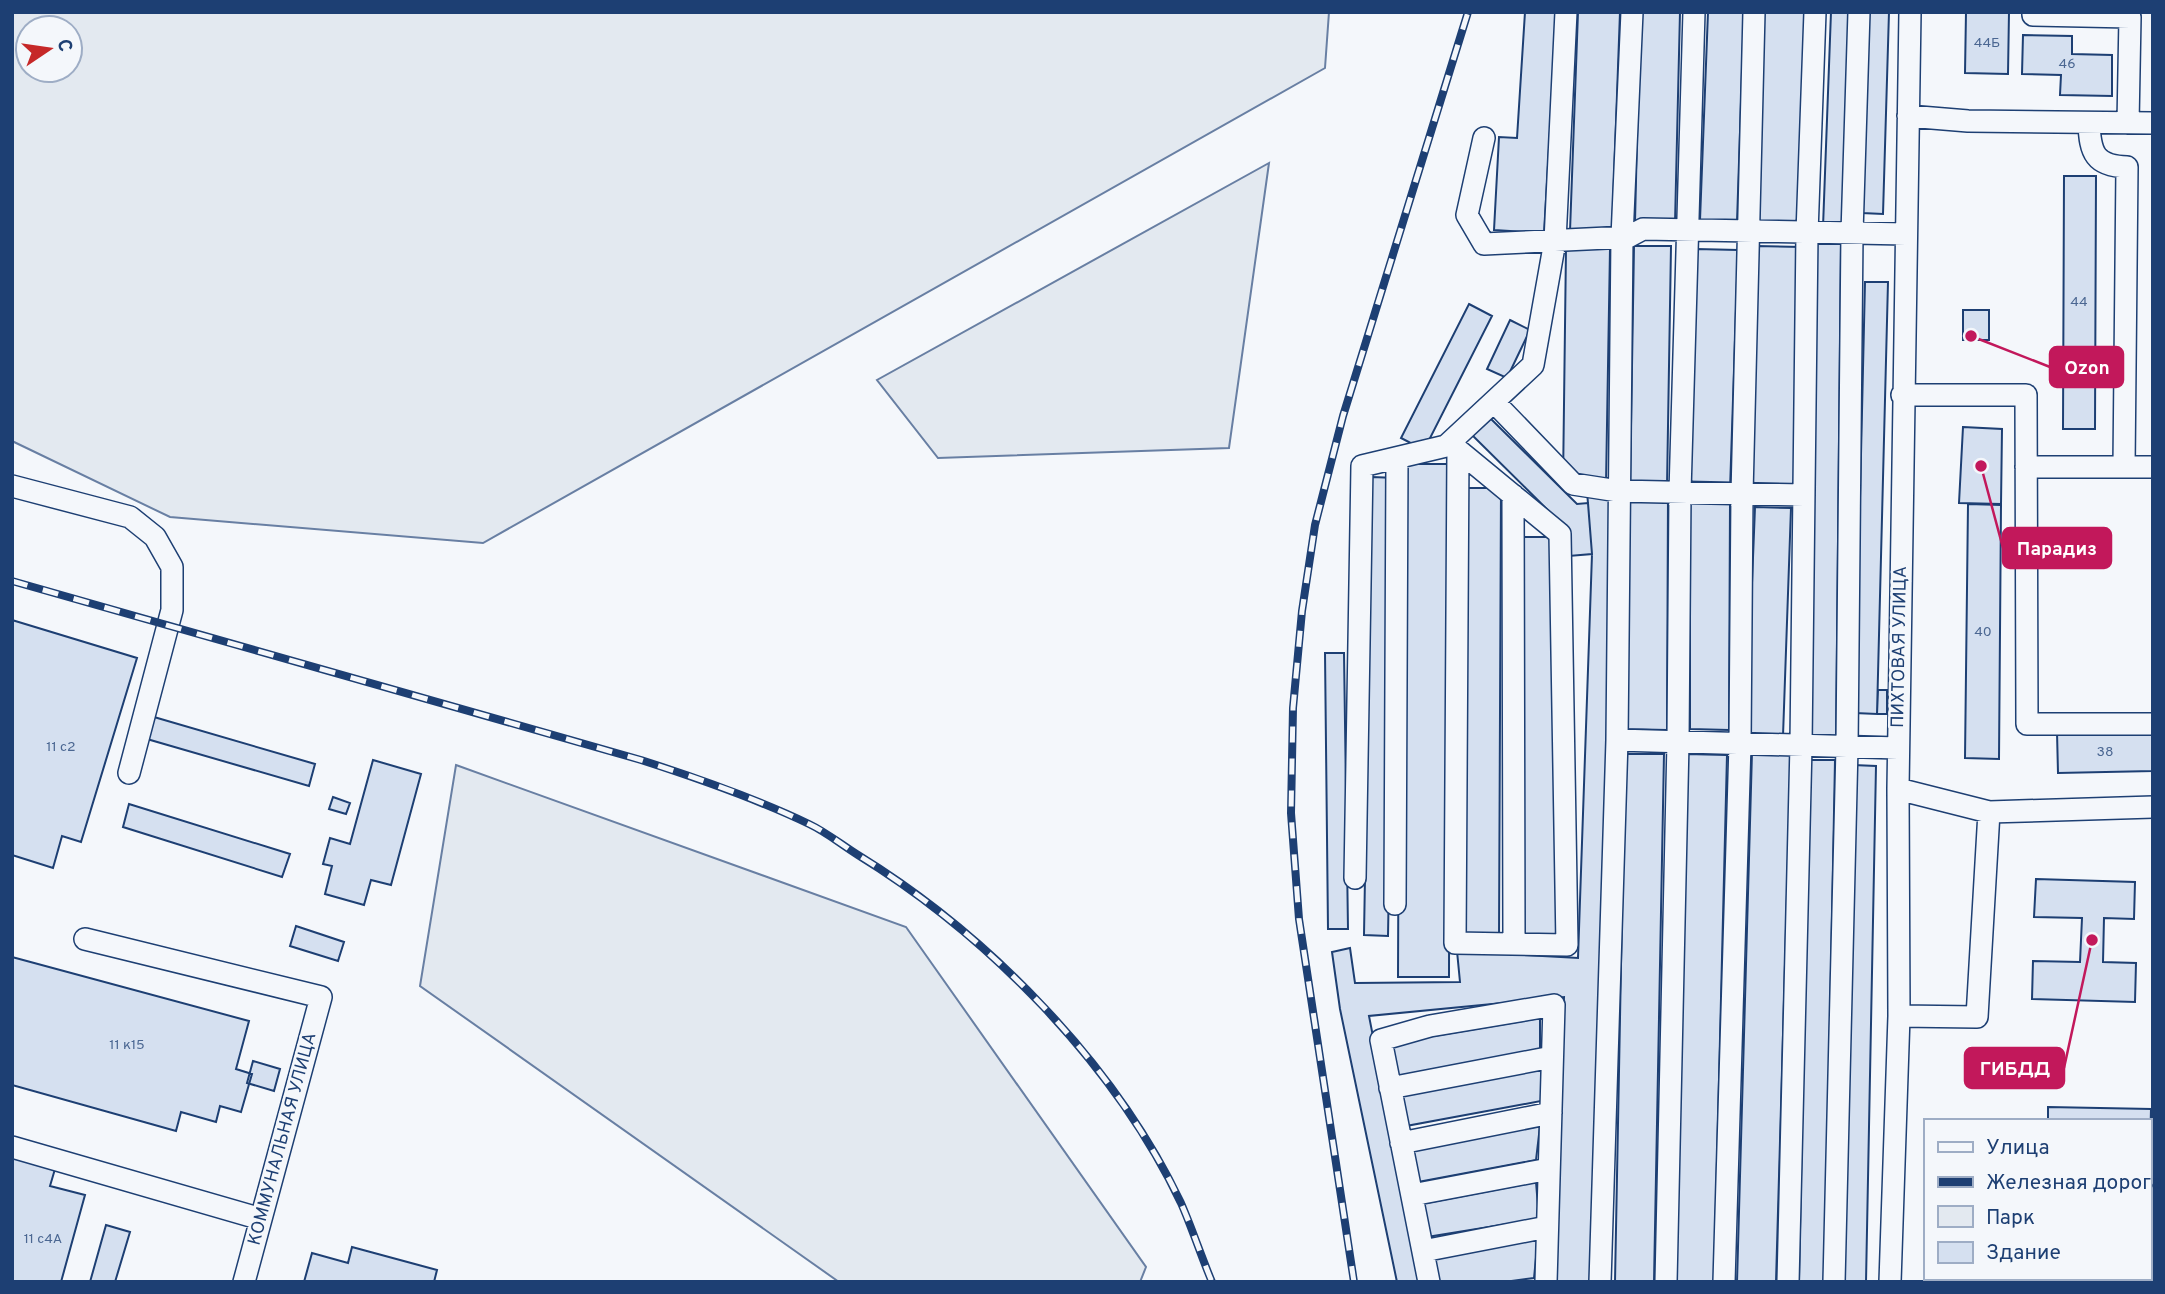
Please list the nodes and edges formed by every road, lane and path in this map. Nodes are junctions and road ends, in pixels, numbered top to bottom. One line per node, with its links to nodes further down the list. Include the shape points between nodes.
1 (1566, 12): 20 (street)
2 (1632, 12): 19 (street)
3 (1695, 12): 14 (street)
4 (1754, 12): 15 (street)
5 (1815, 12): 16 (street)
6 (1859, 12): 17 (street)
7 (1910, 12): 9 (street, ПИХТОВАЯ УЛИЦА)
8 (2033, 12): 12 (street, via 2130,17)
9 (1908, 116): 11 (street); 18 (street, ПИХТОВАЯ УЛИЦА)
10 (2153, 122): 12 (street)
11 (2089, 123): 12 (street); 26 (street, via 2090,145 2098,158 2111,166 2127,167)
12 (2128, 123)
13 (1484, 138): 20 (street, via 1467,215 1484,244)
14 (1688, 230): 15 (street); 19 (street, via 1643,229); 30 (street)
15 (1748, 231): 16 (street); 31 (street)
16 (1807, 233): 17 (street); 33 (street)
17 (1852, 233): 18 (street); 39 (street)
18 (1906, 234): 21 (street, ПИХТОВАЯ УЛИЦА)
19 (1622, 237): 20 (street); 29 (street)
20 (1555, 240): 22 (street, via 1534,365)
21 (1902, 395): 25 (street, via 2026,395); 40 (street, ПИХТОВАЯ УЛИЦА)
22 (1494, 401): 23 (street); 29 (street, via 1573,484)
23 (1454, 446): 24 (street); 32 (street); 48 (street, via 1455,943)
24 (1396, 458): 45 (street, via 1362,466); 46 (street)
25 (2026, 467): 26 (street); 34 (street, via 2027,724)
26 (2124, 467): 27 (street)
27 (2153, 467)
28 (12, 486): 41 (street, via 130,517 155,537 172,568 172,610)
29 (1618, 491): 30 (street); 35 (street)
30 (1680, 492): 31 (street); 36 (street)
31 (1742, 494): 33 (street); 37 (street)
32 (1513, 495): 48 (street); 48 (street, via 1560,534 1567,945)
33 (1804, 495): 38 (street)
34 (2153, 724)
35 (1617, 740): 36 (street); 63 (street)
36 (1678, 742): 37 (street); 64 (street)
37 (1740, 744): 38 (street); 65 (street)
38 (1801, 746): 39 (street); 66 (street)
39 (1847, 747): 40 (street); 67 (street)
40 (1898, 748): 42 (street, ПИХТОВАЯ УЛИЦА)
41 (129, 773)
42 (1898, 789): 44 (street); 49 (street, ПИХТОВАЯ УЛИЦА)
43 (2153, 807): 44 (street)
44 (1989, 812): 49 (street, via 1978,1017)
45 (1355, 878)
46 (1395, 904)
47 (85, 939): 57 (street, КОММУНАЛЬНАЯ УЛИЦА, via 321,997)
48 (1514, 944)
49 (1899, 1016): 68 (street, ПИХТОВАЯ УЛИЦА)
50 (1552, 1058): 51 (street); 51 (street, via 1554,1005 1430,1026 1381,1040); 52 (street)
51 (1390, 1088): 53 (street)
52 (1551, 1113): 53 (street); 55 (street)
53 (1401, 1143): 56 (street)
54 (12, 1147): 57 (street)
55 (1549, 1169): 56 (street); 58 (street)
56 (1412, 1195): 59 (street)
57 (261, 1219): 60 (street, КОММУНАЛЬНАЯ УЛИЦА)
58 (1548, 1227): 59 (street); 62 (street)
59 (1423, 1251): 61 (street)
60 (244, 1282)
61 (1429, 1282)
62 (1546, 1282)
63 (1600, 1282)
64 (1666, 1282)
65 (1724, 1282)
66 (1788, 1282)
67 (1834, 1282)
68 (1891, 1282)

